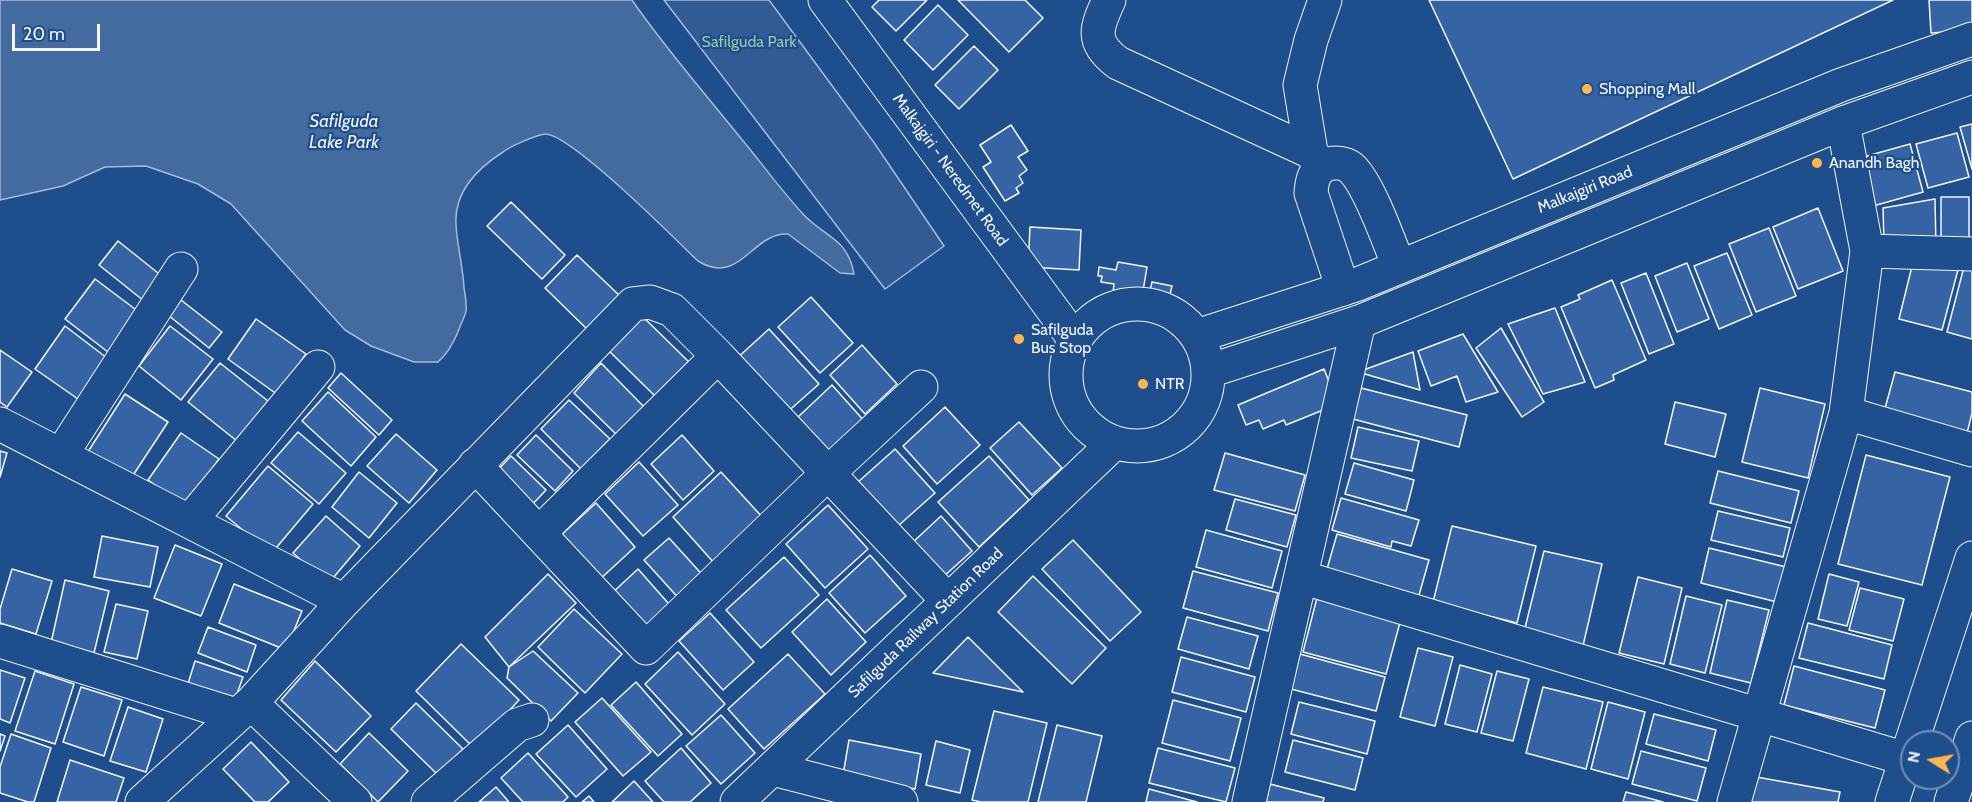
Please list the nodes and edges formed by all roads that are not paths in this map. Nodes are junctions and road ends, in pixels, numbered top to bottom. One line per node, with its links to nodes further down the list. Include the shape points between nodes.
1 (1109, 0): 7 (street, via 1097,33 1106,54)
2 (1325, 0): 7 (street, via 1300,85)
3 (832, 3): 15 (street, Malkajgiri - Neredmet Road)
4 (1972, 39): 10 (street, Malkajgiri Road, via 1841,85)
5 (1972, 77): 6 (street)
6 (1843, 123): 8 (street); 13 (street)
7 (1316, 159): 10 (street, via 1349,165 1361,179); 12 (street, via 1311,193)
8 (1867, 251): 9 (street); 20 (street)
9 (1972, 254)
10 (1399, 267): 12 (street, Malkajgiri Road)
11 (181, 269): 24 (street)
12 (1343, 289): 14 (street, Malkajgiri Road)
13 (1359, 322): 18 (street); 30 (street)
14 (1197, 336): 15 (street, via 1170,312 1153,305 1135,304 1117,306 1101,314); 18 (street)
15 (1075, 340): 22 (street, via 1066,370 1071,401 1088,427)
16 (718, 356): 25 (street, via 672,310 650,302 633,304); 26 (street); 28 (street)
17 (318, 367): 27 (street)
18 (1209, 371): 22 (street, via 1203,405 1181,432 1149,446)
19 (921, 387): 26 (street)
20 (1846, 413): 23 (street); 35 (street)
21 (0, 424): 24 (street)
22 (1114, 443): 32 (street, Safilguda Railway Station Road)
23 (1972, 450)
24 (61, 455): 27 (street)
25 (475, 465): 28 (street); 31 (street)
26 (828, 473): 28 (street, via 646,648); 32 (street)
27 (190, 521): 31 (street)
28 (538, 533)
29 (1972, 558): 37 (street)
30 (1301, 578): 35 (street); 47 (street)
31 (344, 601): 34 (street)
32 (948, 601): 40 (street, Safilguda Railway Station Road)
33 (0, 641): 34 (street)
34 (243, 709): 42 (street); 43 (street)
35 (1759, 716): 39 (street); 48 (street)
36 (532, 720): 44 (street, via 517,725)
37 (1916, 730)
38 (1972, 738): 50 (street)
39 (1900, 757)
40 (773, 769): 45 (street, Safilguda Railway Station Road); 46 (street)
41 (1900, 777): 49 (street)
42 (142, 802)
43 (355, 802)
44 (428, 802)
45 (737, 802)
46 (901, 802)
47 (1249, 802)
48 (1734, 802)
49 (1892, 802)
50 (1952, 802)

